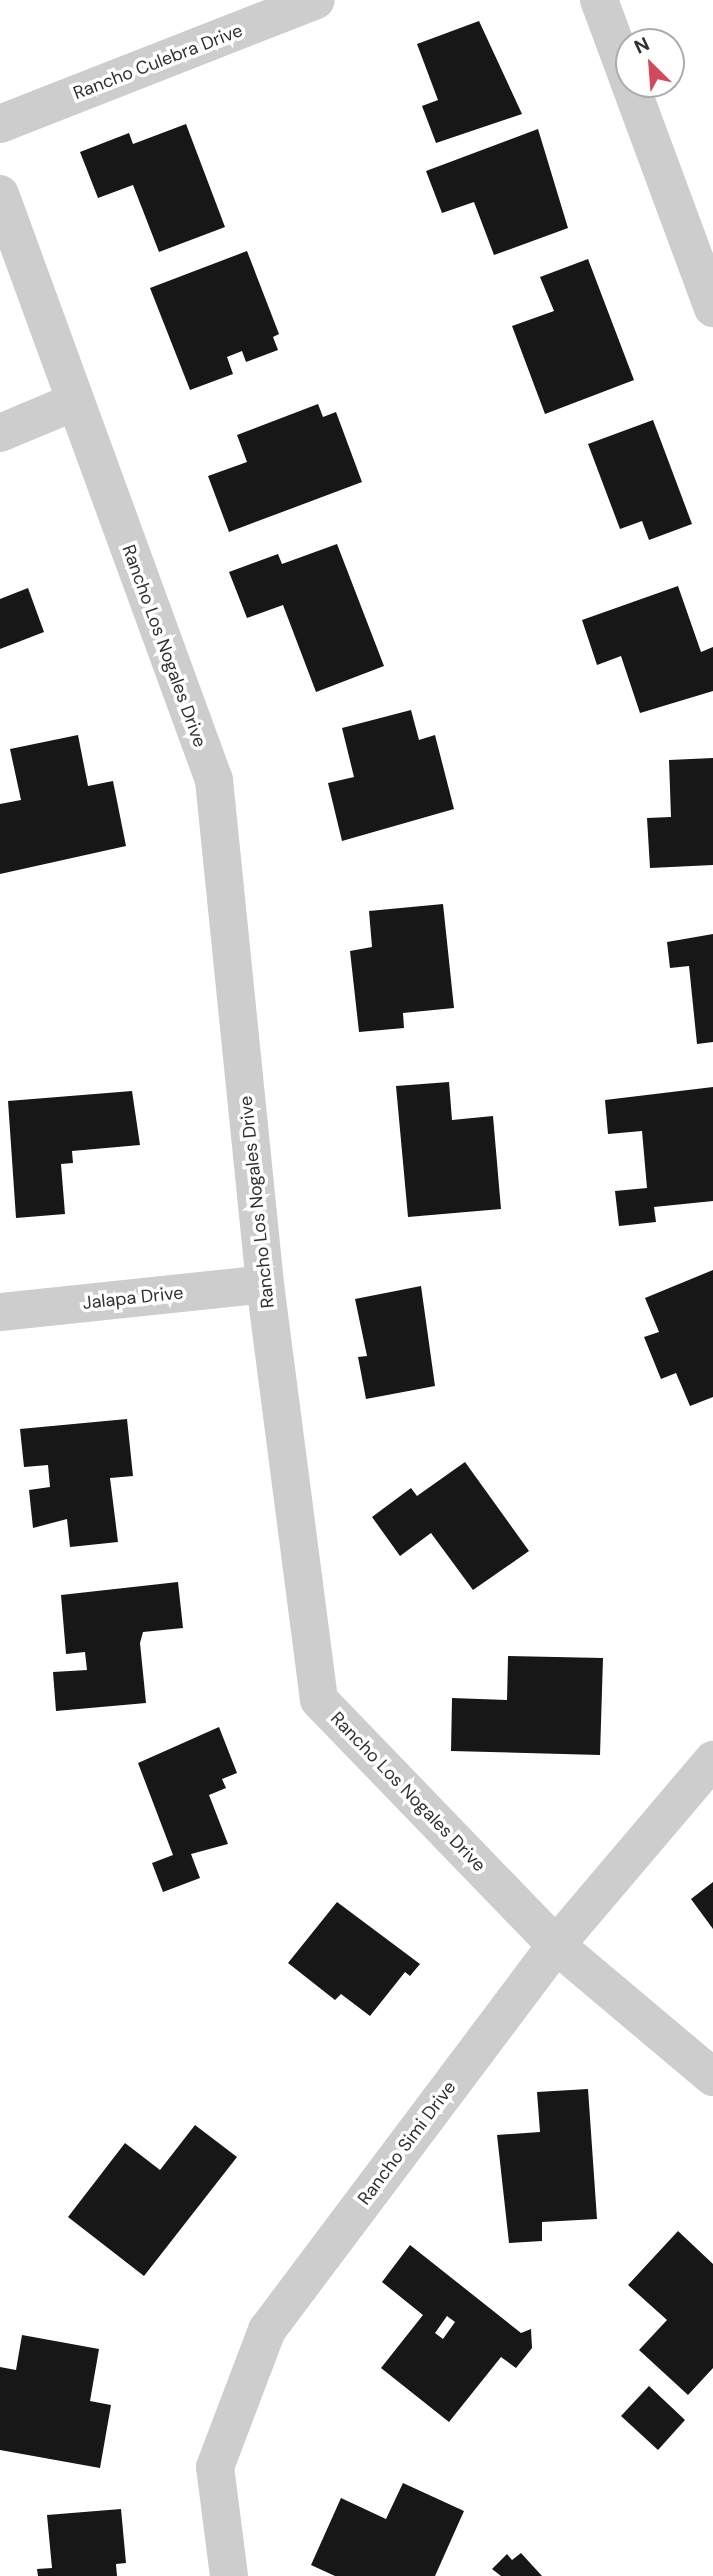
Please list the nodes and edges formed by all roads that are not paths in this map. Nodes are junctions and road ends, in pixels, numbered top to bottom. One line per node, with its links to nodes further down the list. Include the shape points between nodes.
1 (316, 0): 5 (street, Rancho Culebra Drive)
2 (599, 0): 3 (street)
3 (615, 43)
4 (636, 98): 7 (street)
5 (0, 124)
6 (0, 194): 8 (street, Rancho Los Nogales Drive)
7 (713, 308)
8 (74, 402): 9 (street); 10 (street, Rancho Los Nogales Drive, via 214,780)
9 (0, 433)
10 (265, 1284): 11 (street, Jalapa Drive); 13 (street, Rancho Los Nogales Drive, via 318,1700)
11 (0, 1312)
12 (713, 1760): 13 (street, Rancho Simi Drive)
13 (555, 1945): 14 (street, Rancho Los Nogales Drive); 15 (street, Rancho Simi Drive, via 267,2330 215,2467)
14 (713, 2077)
15 (229, 2576)

